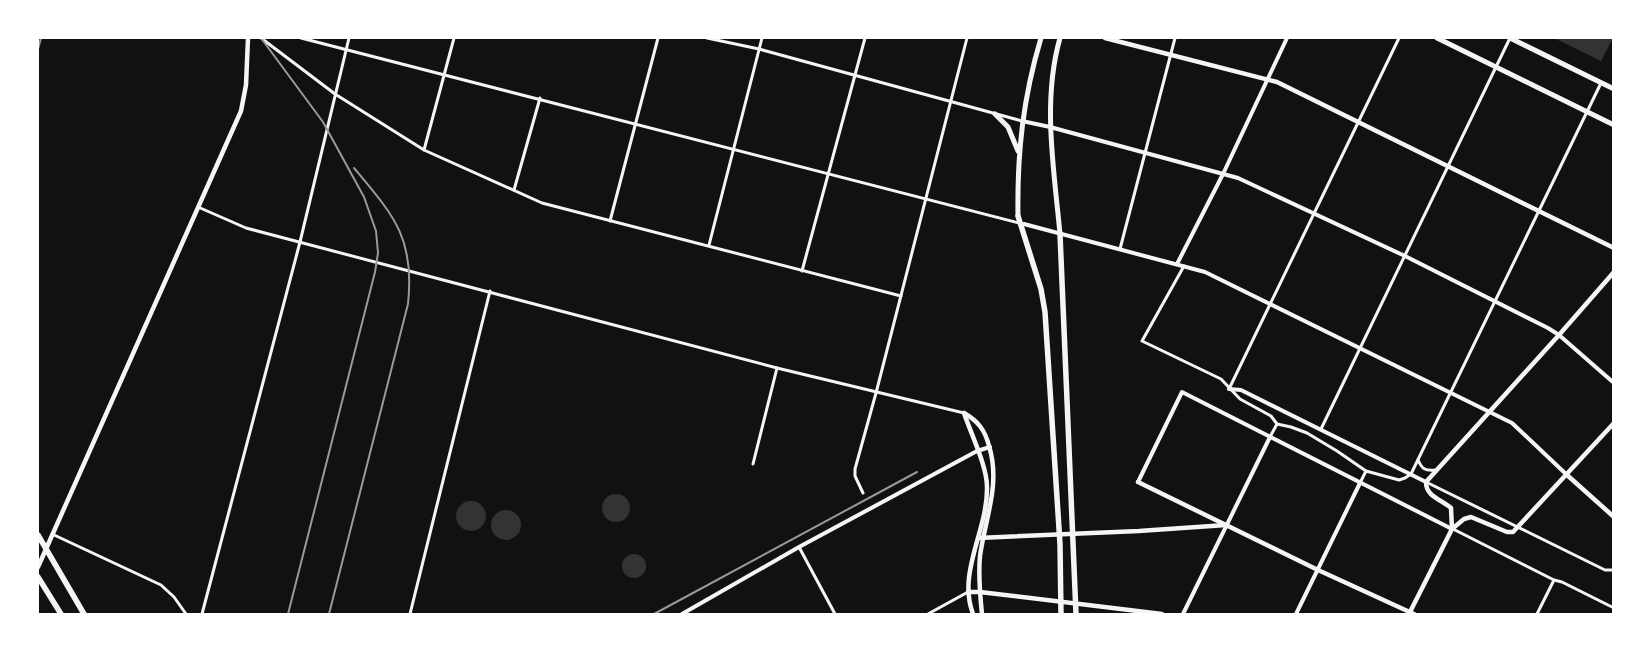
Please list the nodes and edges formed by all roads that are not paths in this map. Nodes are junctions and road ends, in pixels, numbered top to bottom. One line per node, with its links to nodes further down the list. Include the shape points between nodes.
1 (248, 38): 47 (main road, via 241,112)
2 (261, 38): 28 (street)
3 (301, 38): 20 (street)
4 (349, 38): 20 (street)
5 (454, 38): 23 (street)
6 (658, 38): 35 (street)
7 (707, 38): 19 (street)
8 (762, 38): 19 (street)
9 (865, 38): 24 (street)
10 (967, 38): 30 (street)
11 (1041, 38): 33 (main road, via 1031,70)
12 (1060, 38): 37 (main road, via 1052,74)
13 (1106, 38): 21 (main road)
14 (1175, 38): 21 (street)
15 (1287, 38): 25 (street)
16 (1399, 38): 34 (street)
17 (1437, 38): 22 (main road)
18 (1510, 38): 22 (street); 26 (main road)
19 (759, 49): 24 (street); 38 (street)
20 (346, 50): 23 (street); 28 (street)
21 (1171, 55): 25 (main road); 40 (street)
22 (1496, 66): 31 (main road); 42 (street)
23 (444, 74): 29 (street); 39 (street)
24 (855, 76): 30 (street); 43 (street)
25 (1268, 79): 34 (main road); 44 (street)
26 (1601, 83): 27 (main road); 31 (street)
27 (1614, 89)
28 (335, 94): 39 (street); 54 (street)
29 (540, 98): 35 (street); 45 (street)
30 (950, 102): 32 (street); 46 (street)
31 (1587, 112): 36 (main road); 48 (street)
32 (995, 114): 33 (street); 41 (main road, via 1008,127)
33 (1022, 121): 37 (street); 41 (main road)
34 (1359, 121): 42 (main road); 49 (street)
35 (635, 123): 38 (street); 51 (street)
36 (1614, 125)
37 (1050, 127): 40 (street); 53 (main road)
38 (733, 148): 43 (street); 55 (street)
39 (424, 150): 45 (street)
40 (1145, 153): 44 (street); 57 (street)
41 (1019, 154): 50 (main road)
42 (1449, 166): 48 (main road); 58 (street)
43 (829, 174): 46 (street); 61 (street)
44 (1223, 174): 49 (street); 59 (street)
45 (514, 190): 51 (street, via 542,202)
46 (927, 199): 52 (street); 64 (street)
47 (198, 207): 54 (street, via 246,228); 96 (main road)
48 (1538, 211): 56 (main road); 65 (street)
49 (1314, 214): 58 (street); 66 (street)
50 (1018, 216): 52 (highway)
51 (610, 221): 55 (street)
52 (1022, 224): 53 (street); 118 (highway, via 1045,312 1062,577)
53 (1060, 234): 57 (street); 119 (highway)
54 (300, 242): 63 (street); 111 (street)
55 (709, 245): 61 (street)
56 (1614, 248)
57 (1120, 249): 59 (street)
58 (1404, 256): 65 (street); 68 (street)
59 (1177, 264): 60 (street)
60 (1184, 266): 66 (street, via 1205,272); 71 (street, via 1142,341 1221,379)
61 (802, 271): 64 (street)
62 (1614, 272): 67 (main road)
63 (490, 291): 69 (street); 112 (street)
64 (901, 296): 72 (street)
65 (1495, 300): 67 (street); 73 (street)
66 (1272, 304): 68 (street); 71 (street)
67 (1560, 335): 70 (street); 74 (main road)
68 (1360, 348): 73 (street); 78 (street)
69 (777, 368): 72 (street); 83 (street)
70 (1614, 383)
71 (1229, 389): 77 (street, via 1271,416); 78 (street, via 1241,390)
72 (876, 393): 75 (street); 91 (street, via 855,469)
73 (1451, 393): 74 (street); 82 (street)
74 (1489, 411): 84 (main road); 87 (street, via 1512,424)
75 (964, 414): 80 (main road, via 981,426); 81 (main road)
76 (1614, 423): 87 (main road)
77 (1277, 424): 79 (street); 85 (street, via 1307,434)
78 (1321, 429): 86 (street)
79 (1270, 437): 88 (street, via 1182,392); 90 (street); 93 (street)
80 (990, 447): 81 (street); 98 (main road, via 994,484)
81 (977, 451): 98 (main road, via 987,485); 99 (street)
82 (1418, 460): 84 (street, via 1421,468); 86 (street)
83 (753, 464)
84 (1435, 470): 89 (main road)
85 (1366, 471): 86 (street, via 1399,480); 90 (street)
86 (1411, 474): 89 (street)
87 (1567, 475): 92 (main road); 94 (main road)
88 (1138, 482): 93 (main road)
89 (1426, 482): 94 (street); 95 (main road, via 1430,495 1452,508)
90 (1360, 483): 95 (street); 101 (street)
91 (863, 493)
92 (1614, 517)
93 (1228, 524): 98 (main road); 101 (main road); 121 (street)
94 (1518, 527): 95 (main road, via 1513,532 1506,532 1471,517); 102 (street, via 1606,570)
95 (1452, 528): 104 (street); 123 (main road)
96 (52, 534): 100 (main road); 110 (street, via 161,585)
97 (38, 535): 109 (highway)
98 (981, 538): 105 (main road, via 970,572); 106 (main road)
99 (799, 547): 113 (street); 114 (street)
100 (38, 567)
101 (1318, 570): 122 (street); 123 (main road)
102 (1614, 570)
103 (38, 577): 108 (highway)
104 (1554, 580): 107 (street); 124 (street)
105 (968, 592): 106 (main road); 115 (street); 116 (main road)
106 (980, 592): 117 (main road); 120 (main road)
107 (1614, 608)
108 (61, 614)
109 (84, 614)
110 (186, 614)
111 (202, 614)
112 (410, 614)
113 (682, 614)
114 (835, 614)
115 (928, 614)
116 (972, 614)
117 (982, 614)
118 (1061, 614)
119 (1076, 614)
120 (1162, 614)
121 (1183, 614)
122 (1296, 614)
123 (1411, 614)
124 (1537, 614)

